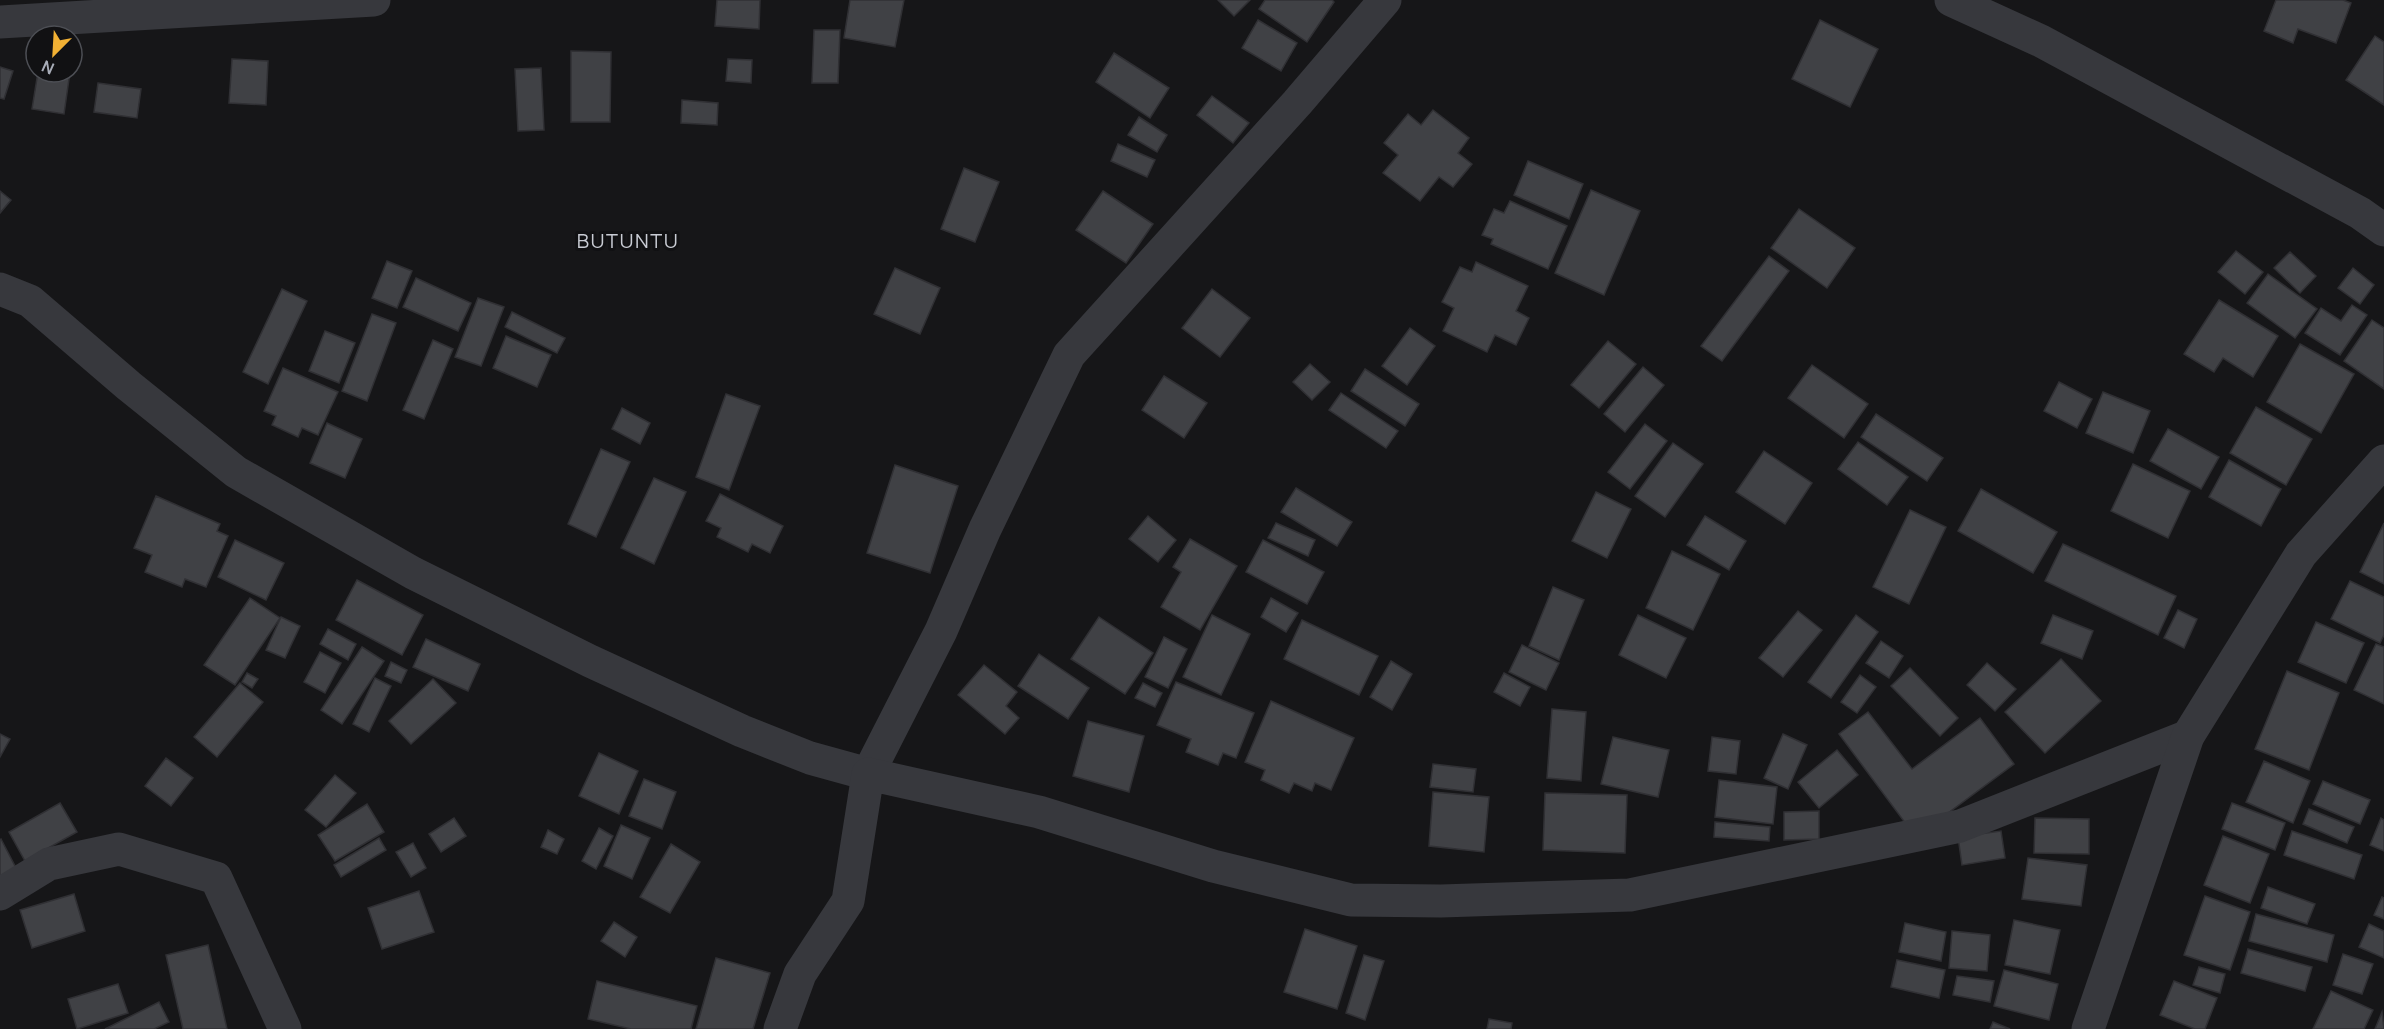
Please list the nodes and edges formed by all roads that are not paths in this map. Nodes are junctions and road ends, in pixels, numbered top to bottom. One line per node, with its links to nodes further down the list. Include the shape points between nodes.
1 (374, 0): 4 (street)
2 (1385, 0): 9 (street, via 1069,355 941,631)
3 (1951, 0): 5 (street, via 2041,41 2360,213)
4 (0, 22)
5 (2384, 230)
6 (0, 289): 9 (street, via 30,301 236,472 414,573 742,731 810,758)
7 (2384, 461): 8 (street, via 2301,555)
8 (2188, 736): 9 (street, via 1960,826 1630,895 1441,901 1351,900 1213,866 1039,812); 13 (street)
9 (868, 774): 12 (street, via 848,901 800,974)
10 (0, 894): 11 (street, via 49,864 119,849 216,878)
11 (285, 1029)
12 (780, 1029)
13 (2088, 1029)

